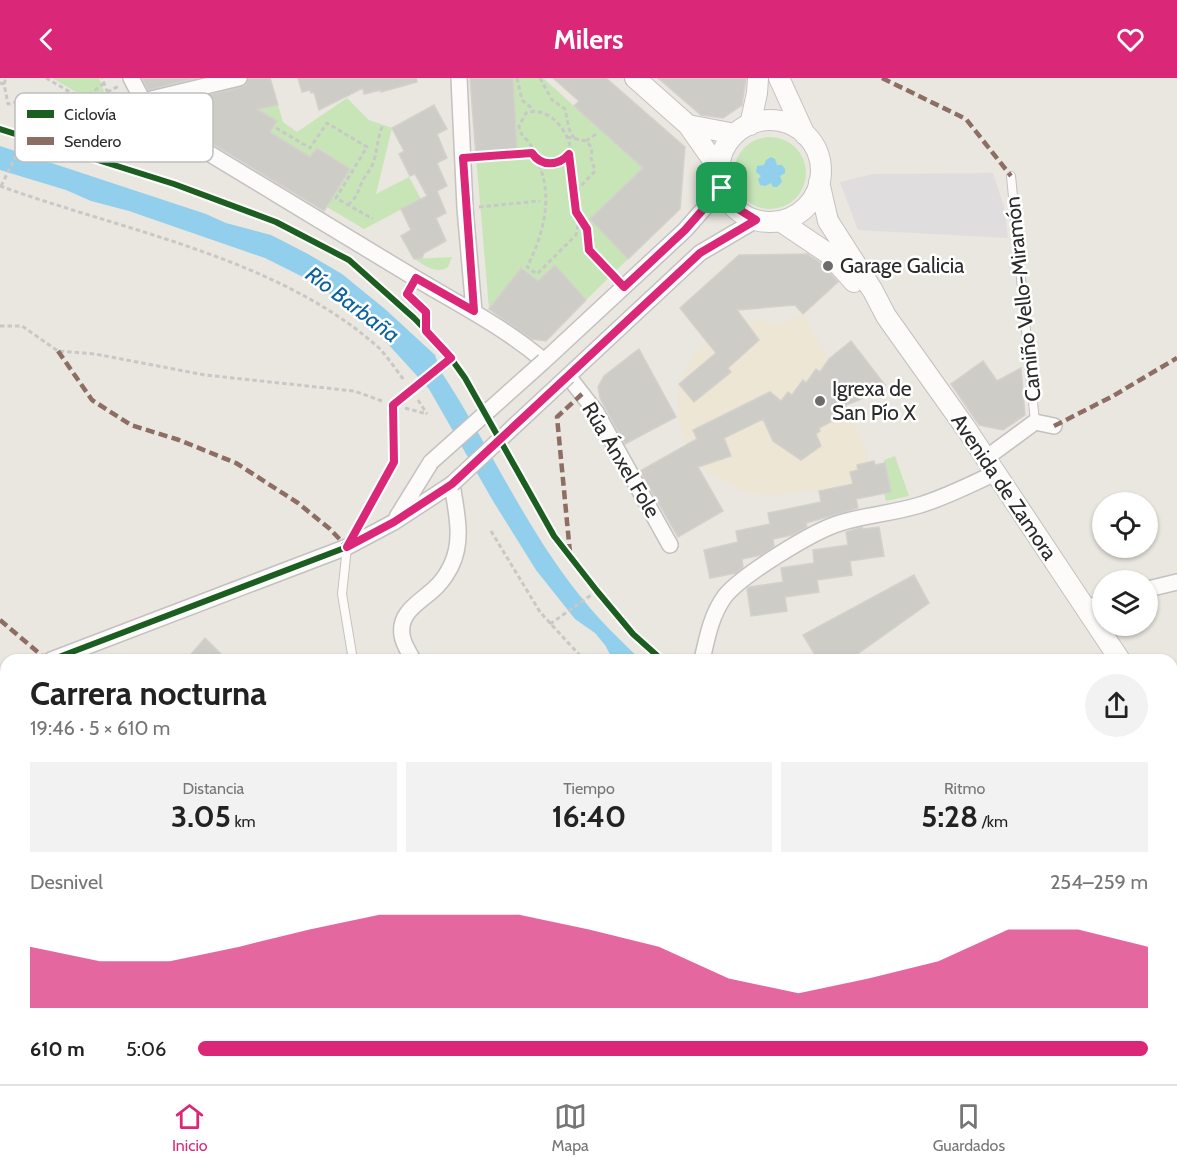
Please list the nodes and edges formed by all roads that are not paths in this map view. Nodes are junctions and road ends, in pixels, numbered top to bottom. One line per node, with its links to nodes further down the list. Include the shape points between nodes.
1 (239, 78): 8 (street)
2 (459, 78): 18 (street)
3 (635, 78): 9 (street)
4 (758, 78): 10 (street, via 757,93)
5 (779, 78): 11 (street)
6 (125, 82): 7 (street)
7 (135, 93)
8 (176, 93)
9 (688, 125): 10 (street); 14 (street)
10 (743, 129): 11 (street, via 766,121 783,122); 14 (street, via 722,154)
11 (805, 135): 15 (street, via 819,157)
12 (213, 156): 18 (street)
13 (1011, 176): 23 (lane, Camiño Vello-Miramón)
14 (721, 178): 16 (street, via 735,207); 21 (street, via 685,230)
15 (819, 182): 17 (street, via 809,205 796,216); 19 (street, Avenida de Zamora, via 828,221)
16 (756, 220): 17 (street); 22 (street, via 700,253)
17 (780, 221): 19 (street, Avenida de Zamora, via 829,254)
18 (474, 311): 21 (street, via 523,342)
19 (886, 316): 25 (street, Avenida de Zamora)
20 (451, 358): 29 (lane, via 393,405 394,462)
21 (544, 361): 27 (street, bridge, via 431,462)
22 (568, 376): 26 (street, bridge); 28 (street, Rúa Ánxel Fole, via 596,412)
23 (1035, 422): 24 (street); 25 (street)
24 (1054, 426)
25 (990, 465): 32 (street, Avenida de Zamora); 37 (street, via 951,494 831,526 765,564 724,598 710,627)
26 (452, 484): 27 (street); 36 (street, via 459,526 455,553 438,585 414,604 404,620 401,633)
27 (394, 522): 29 (street)
28 (670, 545)
29 (347, 547): 34 (street); 35 (lane, via 342,594)
30 (1177, 582): 31 (street)
31 (1158, 587)
32 (1092, 602)
33 (1109, 636): 38 (street, Avenida de Zamora)
34 (67, 654)
35 (352, 654)
36 (410, 654)
37 (703, 654)
38 (1117, 654)

